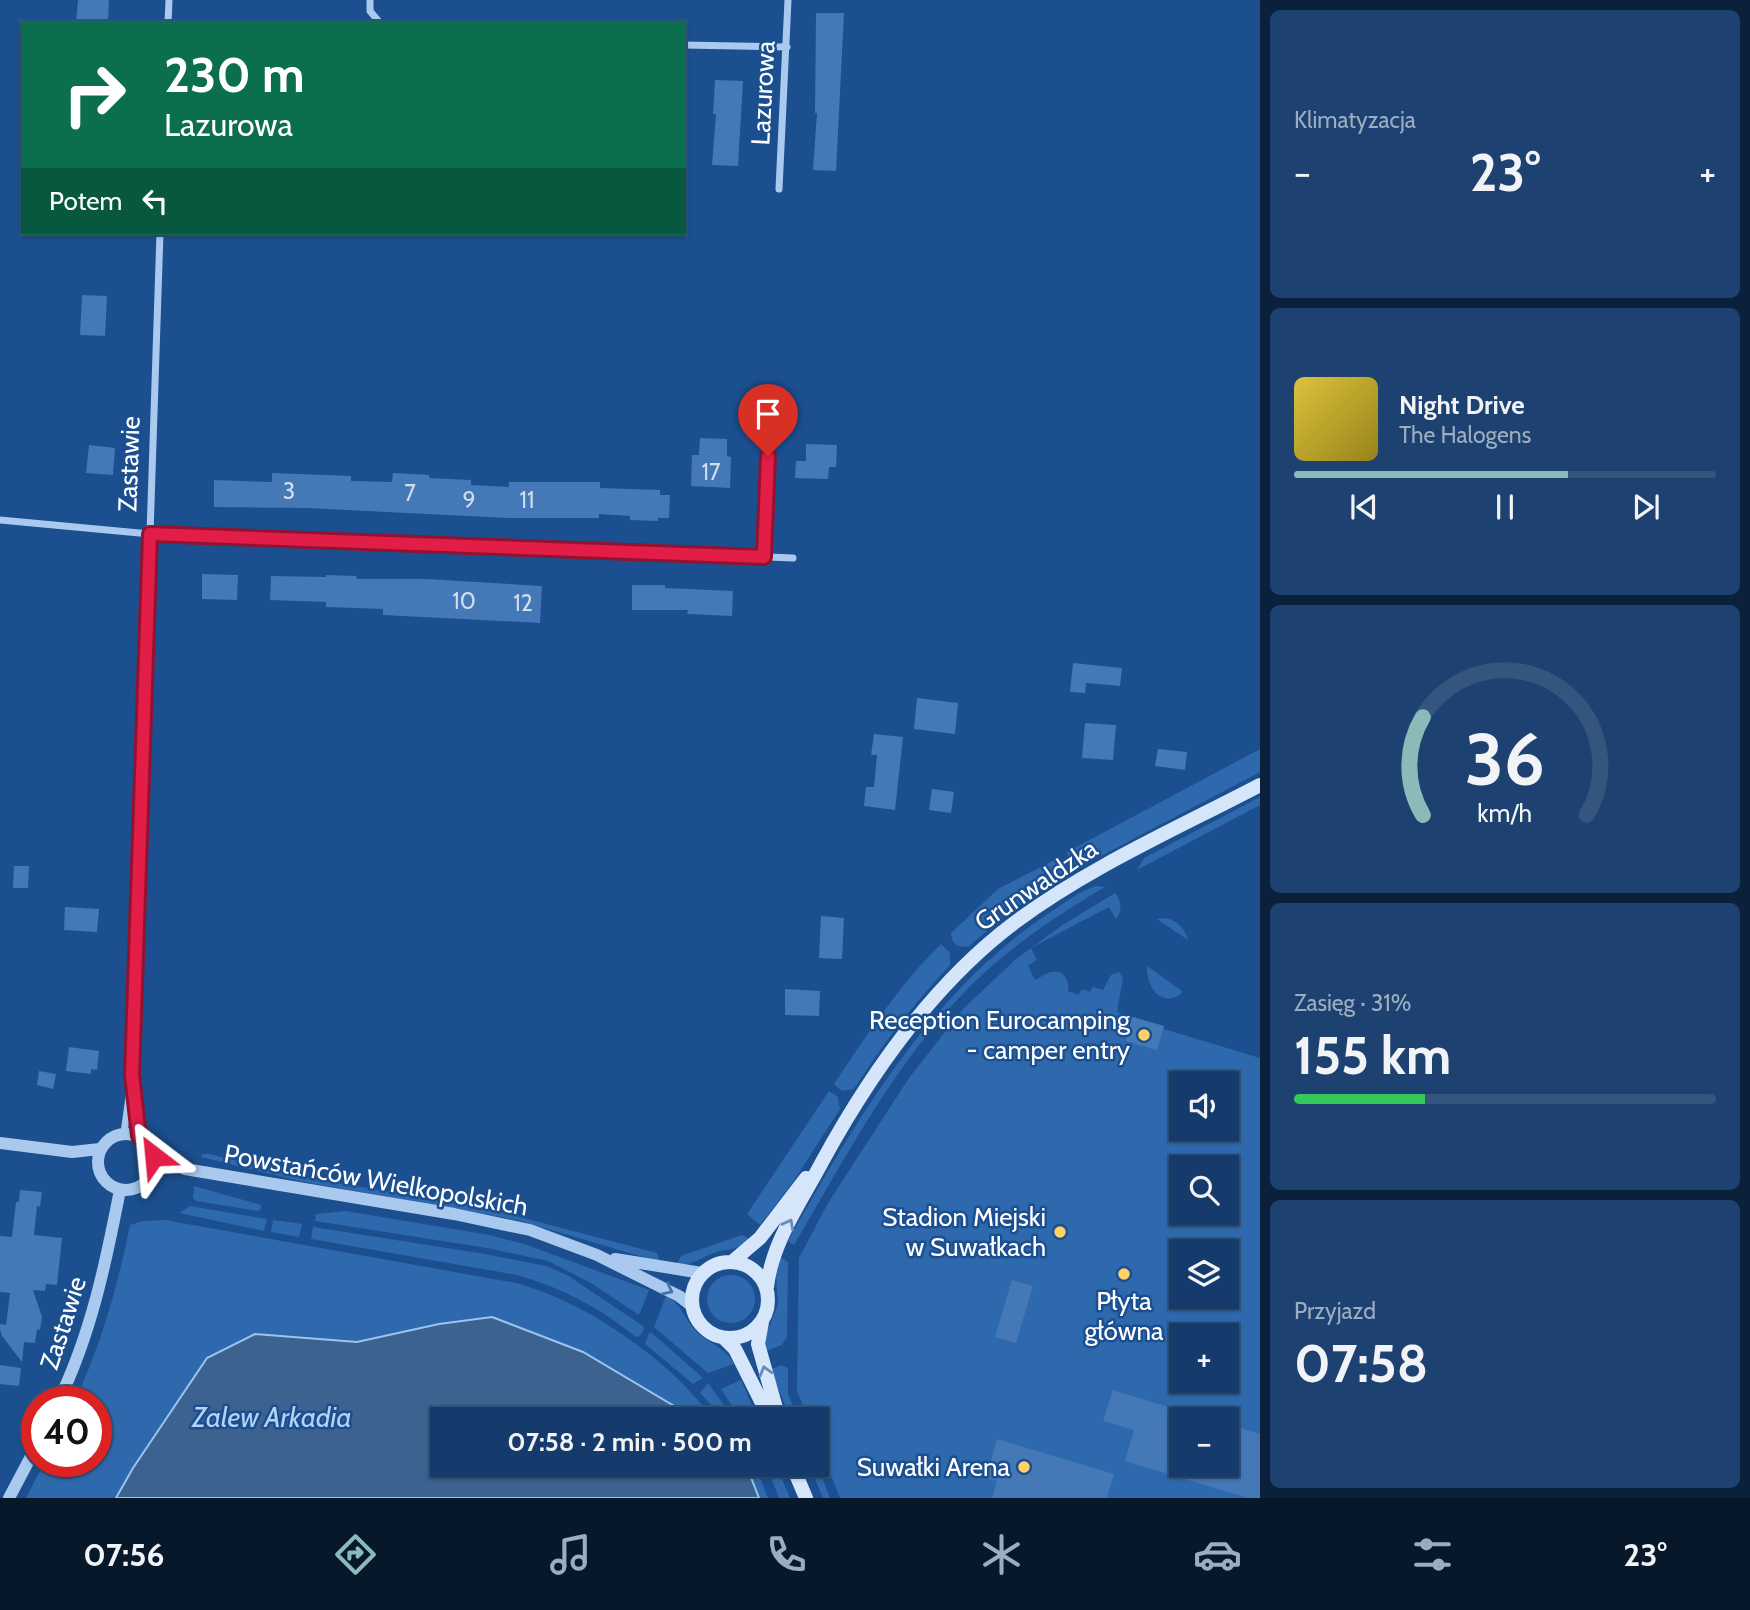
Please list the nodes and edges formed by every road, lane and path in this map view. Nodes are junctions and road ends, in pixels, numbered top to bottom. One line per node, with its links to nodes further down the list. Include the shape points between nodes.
1 (169, 0): 4 (street)
2 (370, 0): 5 (street, via 370,11)
3 (788, 0): 7 (street, Lazurowa)
4 (168, 21)
5 (378, 21)
6 (686, 45): 7 (street)
7 (787, 47): 8 (street, Lazurowa)
8 (779, 189)
9 (160, 235): 12 (street, Zastawie)
10 (769, 431): 13 (street)
11 (0, 520): 12 (street)
12 (150, 534): 13 (street); 16 (street, Zastawie)
13 (764, 557): 14 (street)
14 (793, 558)
15 (1260, 785): 20 (main road, Grunwaldzka, via 1100,869 1014,923 977,955 917,1020)
16 (132, 1075): 17 (street, Zastawie); 18 (street, Zastawie)
17 (124, 1133): 18 (street); 21 (street)
18 (139, 1136): 23 (street)
19 (0, 1143): 22 (street)
20 (832, 1144): 29 (main road, Grunwaldzka, via 760,1238); 31 (main road, Grunwaldzka, one-way to 20, via 776,1247)
21 (100, 1149): 22 (street); 24 (street)
22 (72, 1152): 24 (street)
23 (154, 1156): 25 (street, Powstańców Wielkopolskich); 26 (street)
24 (98, 1168): 27 (street, via 104,1180)
25 (185, 1169): 26 (street, Powstańców Wielkopolskich); 28 (street, Powstańców Wielkopolskich, via 495,1222)
26 (150, 1177): 27 (street)
27 (125, 1190): 35 (street, Zastawie, via 94,1308)
28 (597, 1255): 30 (street, Powstańców Wielkopolskich); 32 (street, Powstańców Wielkopolskich, one-way to 32)
29 (733, 1261): 30 (main road, via 718,1263); 31 (main road, via 752,1268)
30 (702, 1273): 32 (main road, via 693,1288)
31 (767, 1287): 33 (main road, via 769,1299)
32 (692, 1306): 34 (main road, via 699,1323)
33 (762, 1322): 34 (main road, via 743,1337); 37 (main road, one-way to 33, via 758,1344)
34 (724, 1338): 36 (main road, via 735,1349)
35 (66, 1386)
36 (764, 1407)
37 (776, 1407)
38 (21, 1475): 40 (street)
39 (797, 1477): 41 (main road)
40 (9, 1498)
41 (807, 1498)

